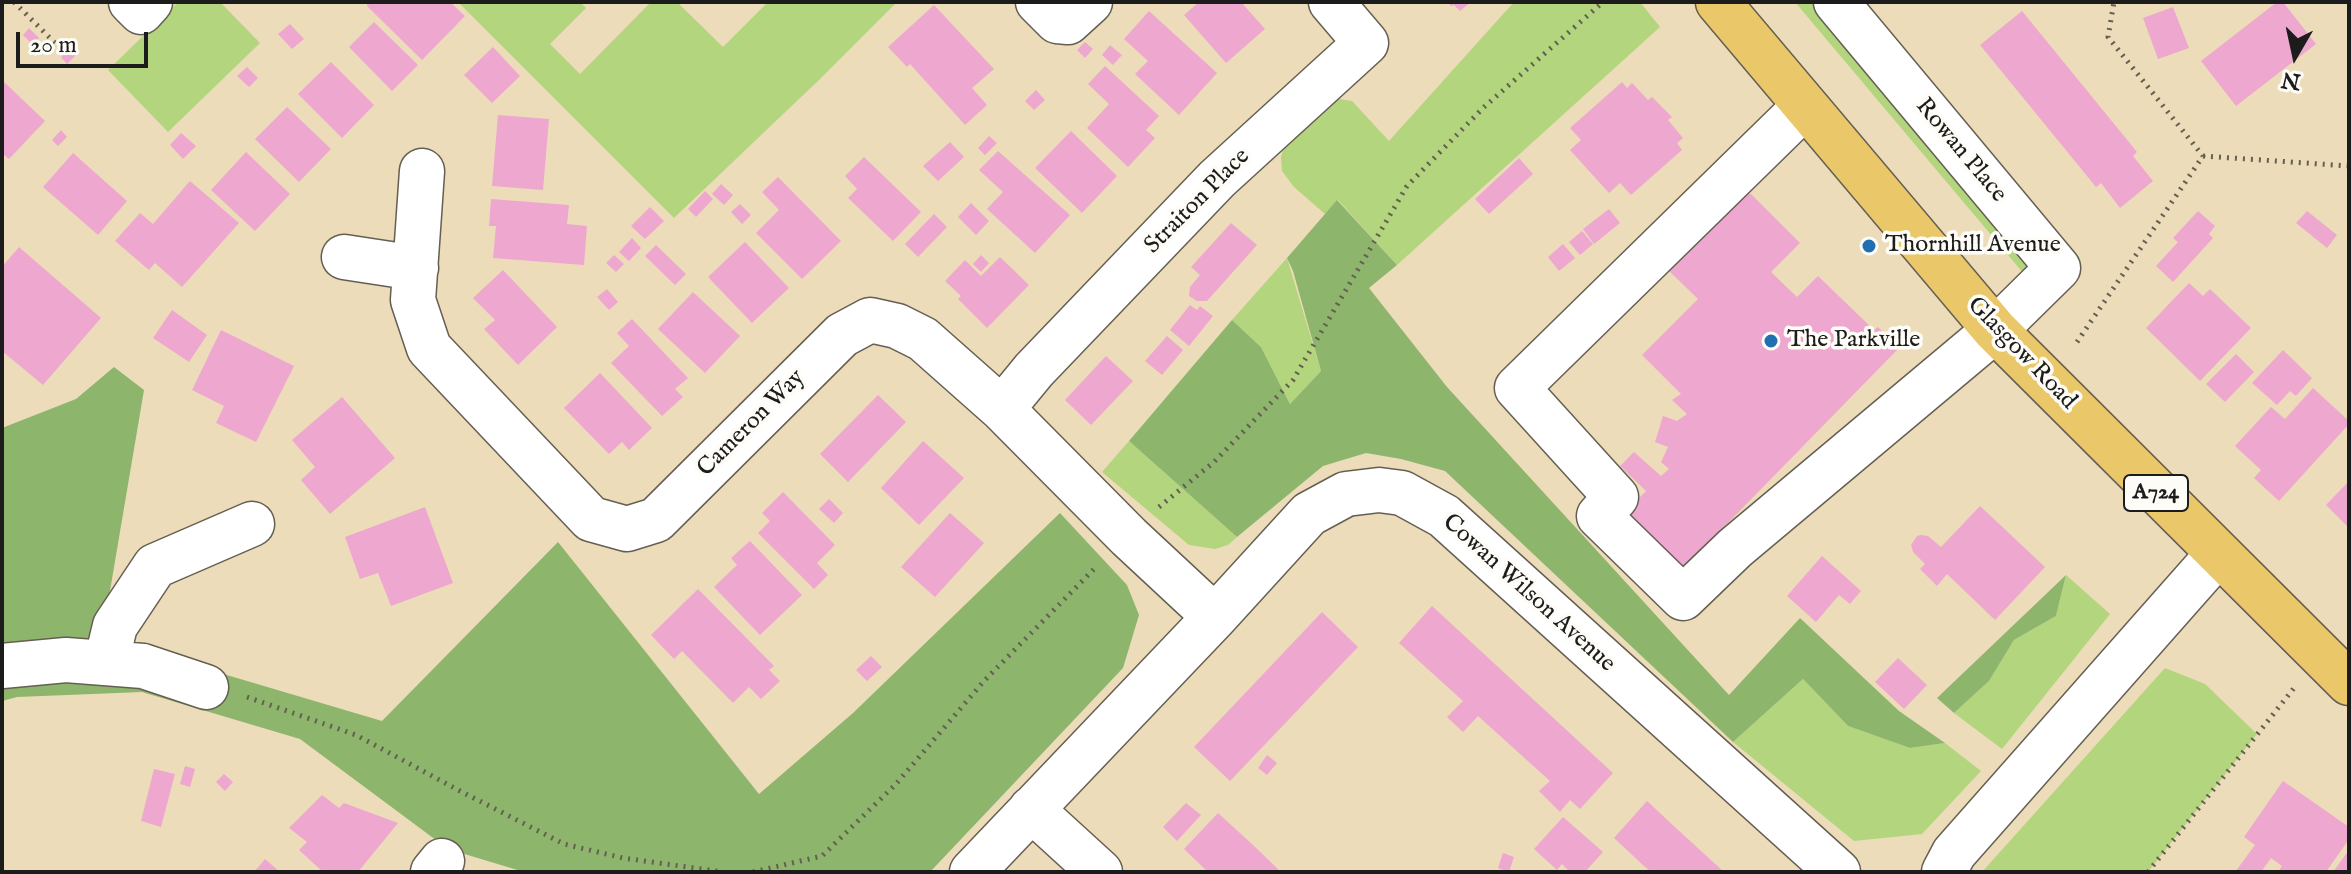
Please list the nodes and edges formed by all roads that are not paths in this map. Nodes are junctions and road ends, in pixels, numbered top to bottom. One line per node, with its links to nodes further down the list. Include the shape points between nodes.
1 (131, 2): 2 (street, via 141,12)
2 (150, 2)
3 (1038, 2): 4 (street, via 1057,21 1068,22)
4 (1090, 2)
5 (1331, 2): 13 (street, Straiton Place, via 1366,43 1217,179)
6 (1718, 2): 8 (main road, Glasgow Road / A724)
7 (1836, 2): 12 (street, Rowan Place, via 2058,268)
8 (1805, 106): 12 (main road, Glasgow Road / A724); 12 (street, via 1517,388 1616,497 1599,516 1683,598 1735,548)
9 (422, 171): 11 (street, Cameron Way)
10 (344, 257): 11 (street)
11 (416, 268): 13 (street, Cameron Way, via 413,300 429,348 591,519 627,529 656,520 842,335 870,320 923,339)
12 (1995, 330): 15 (main road, Glasgow Road / A724)
13 (1002, 409): 16 (street, Cameron Way)
14 (252, 524): 17 (street, via 155,566 115,626)
15 (2218, 554): 19 (main road, Glasgow Road / A724); 25 (street, via 1954,853)
16 (1215, 617): 21 (street, Cowan Wilson Avenue); 24 (street, Cowan Wilson Avenue, via 1309,514 1346,494 1402,493 1444,516)
17 (106, 663): 18 (street, via 66,660); 20 (street, via 143,666)
18 (2, 666)
19 (2349, 683)
20 (206, 687)
21 (1031, 809): 22 (street, Cowan Wilson Avenue); 23 (street)
22 (972, 872)
23 (1100, 872)
24 (1838, 872)
25 (1944, 872)

